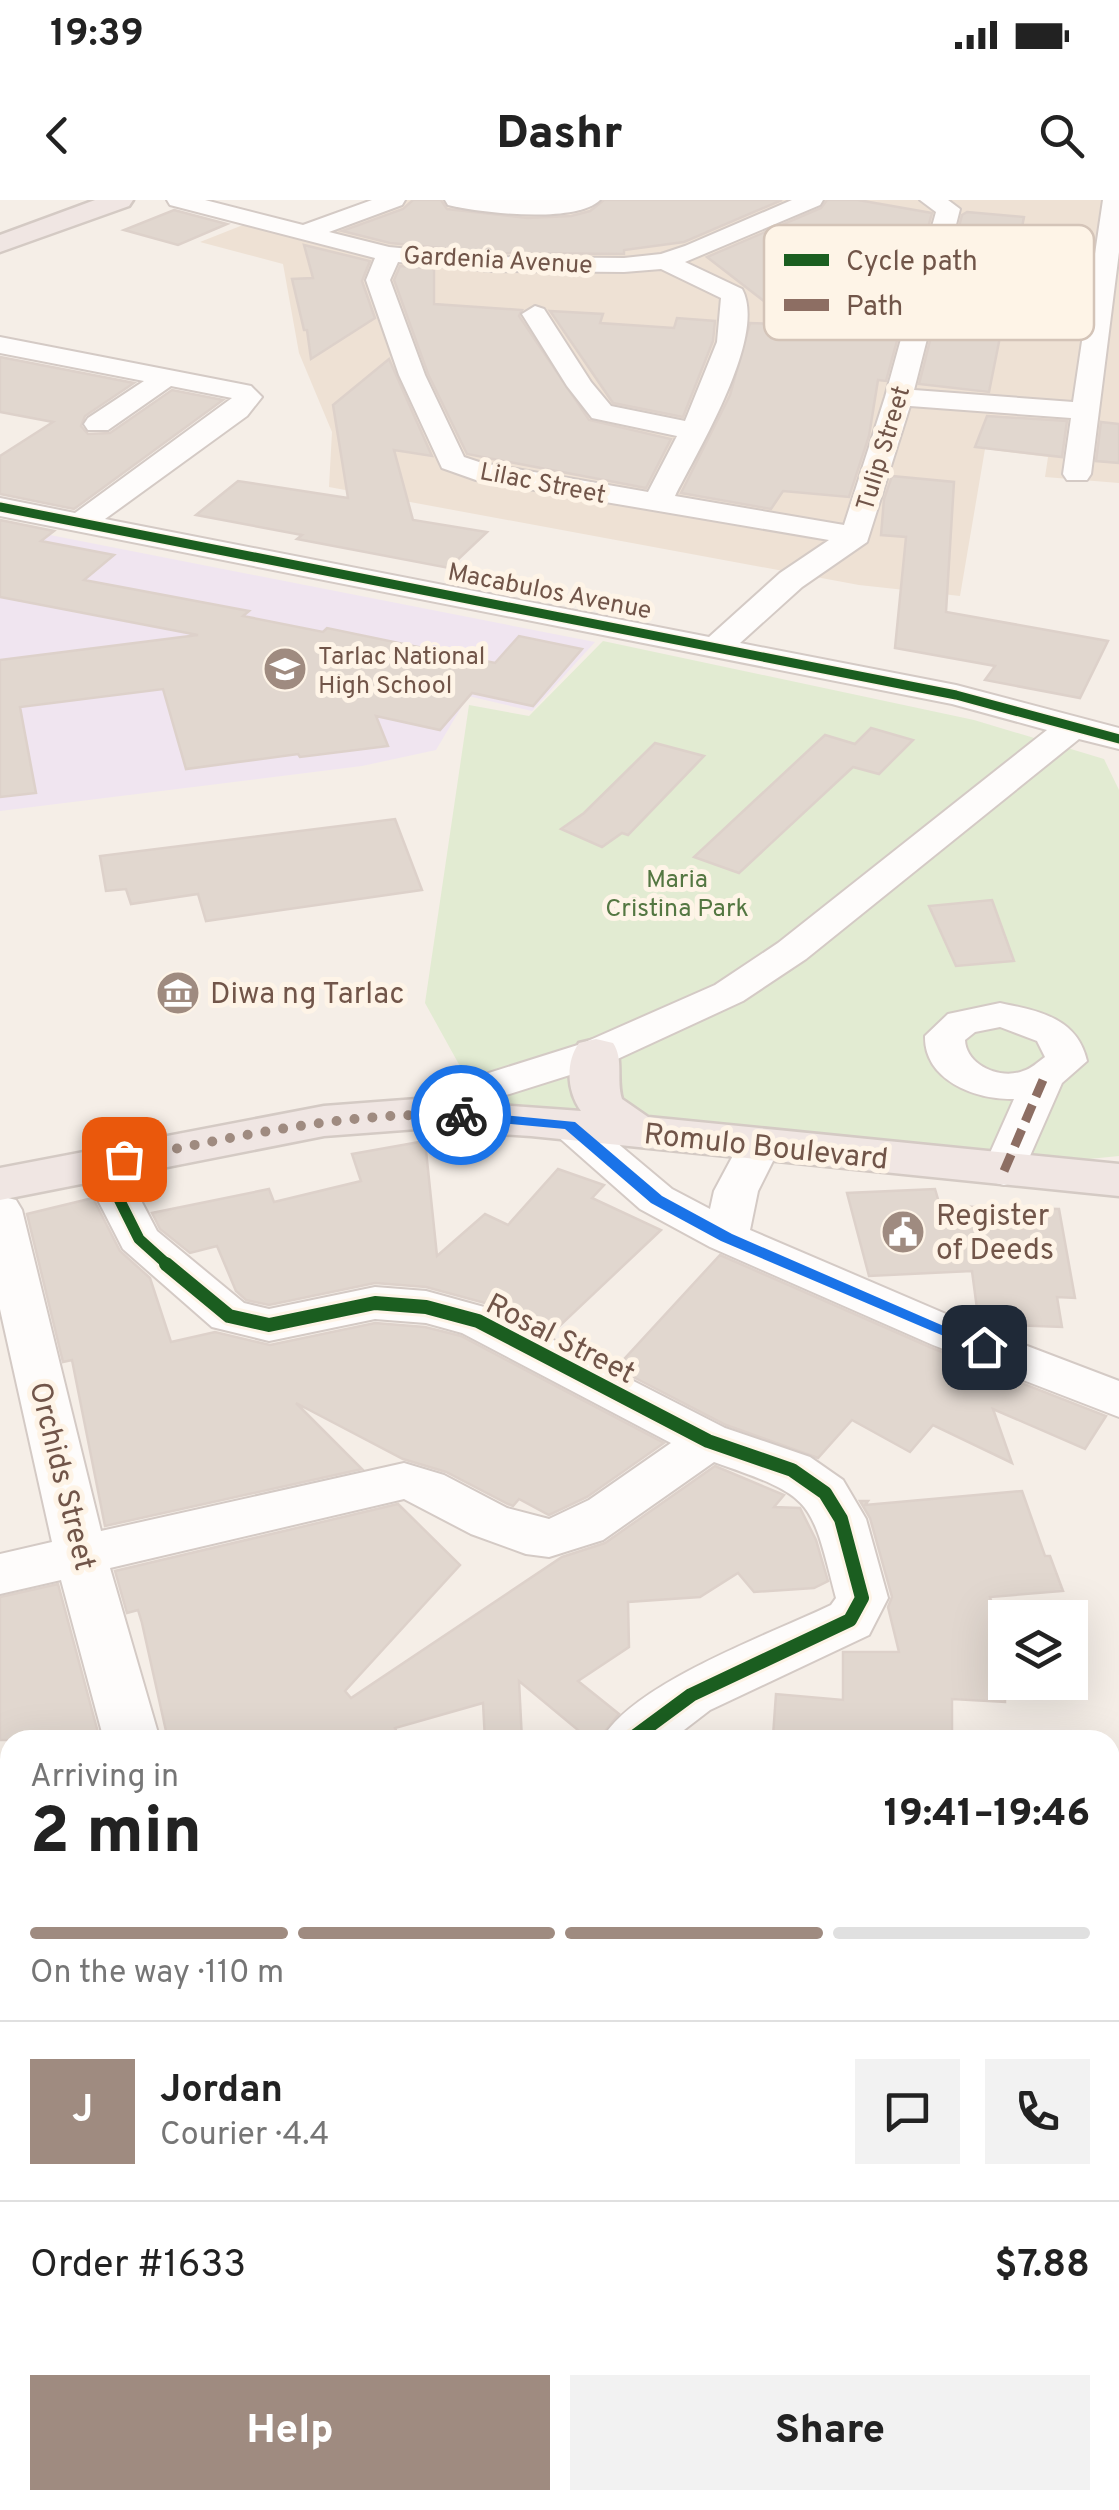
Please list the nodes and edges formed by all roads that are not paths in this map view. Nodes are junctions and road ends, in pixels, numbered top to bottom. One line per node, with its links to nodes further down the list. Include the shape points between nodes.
1 (120, 200): 11 (highway)
2 (178, 200): 10 (street, Gardenia Avenue)
3 (394, 200): 10 (street)
4 (456, 200): 5 (street, via 520,208)
5 (588, 200)
6 (812, 200): 13 (street, Gardenia Avenue)
7 (931, 200): 9 (street, Tulip Street, via 948,208)
8 (1114, 200): 19 (street)
9 (944, 225)
10 (306, 232): 12 (street, Gardenia Avenue)
11 (0, 244)
12 (389, 254): 13 (street, Gardenia Avenue, via 492,264); 23 (street, Lilac Street, via 378,280 452,462)
13 (664, 261): 21 (street, via 732,294 738,313 730,350)
14 (536, 314): 21 (street, via 602,412)
15 (913, 340): 18 (street, Tulip Street)
16 (0, 345): 17 (street)
17 (166, 378): 20 (street); 25 (street, via 248,397)
18 (898, 397): 19 (street); 26 (street, Tulip Street)
19 (1086, 411): 22 (street)
20 (98, 424)
21 (691, 431): 23 (street)
22 (1078, 474)
23 (657, 503): 26 (street, Lilac Street)
24 (0, 507): 25 (street, Macabulos Avenue)
25 (83, 522): 27 (street, Macabulos Avenue)
26 (856, 536): 27 (street, Tulip Street, via 791,580)
27 (718, 646): 29 (street, Macabulos Avenue)
28 (1119, 699): 29 (street)
29 (1094, 731): 30 (street, via 729,993)
30 (596, 1053): 32 (street); 34 (highway, via 591,1084 603,1112)
31 (1043, 1080): 37 (street)
32 (417, 1114): 33 (highway, Romulo Boulevard); 36 (highway, Romulo Boulevard, via 324,1121)
33 (570, 1125): 34 (highway, Romulo Boulevard); 41 (street, via 656,1200)
34 (637, 1132): 35 (highway, Romulo Boulevard)
35 (759, 1145): 37 (highway, Romulo Boulevard); 41 (street, via 736,1191)
36 (101, 1163): 39 (highway, Romulo Boulevard); 43 (street, Rosal Street, via 139,1238 229,1316 269,1325 375,1303 426,1307 478,1321)
37 (1004, 1170): 38 (highway, Romulo Boulevard)
38 (1119, 1180)
39 (0, 1184)
40 (0, 1210): 44 (street, Orchids Street)
41 (726, 1237): 42 (street)
42 (1119, 1400)
43 (708, 1441): 44 (street, via 588,1525 552,1538 528,1536 404,1481); 47 (street, Rosal Street, via 792,1470 824,1493 840,1519 862,1598 850,1620 691,1695)
44 (81, 1556): 45 (street); 46 (street, Orchids Street)
45 (0, 1574)
46 (129, 1730)
47 (644, 1730)

